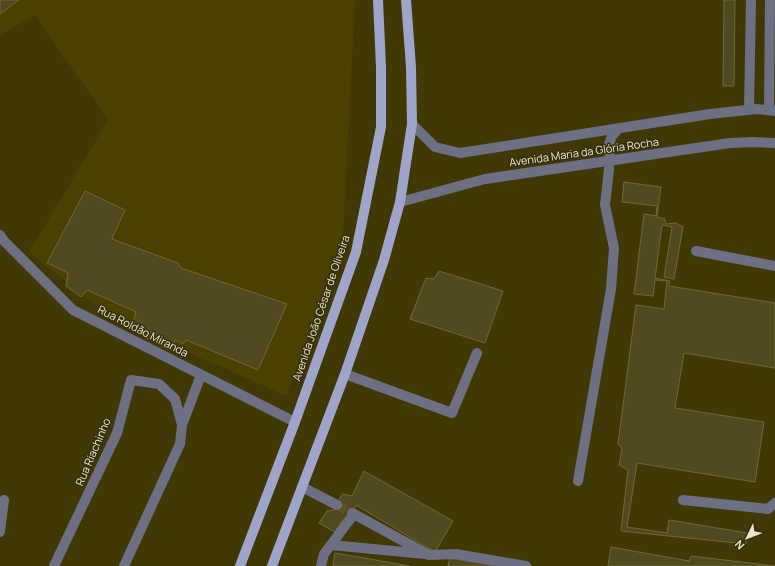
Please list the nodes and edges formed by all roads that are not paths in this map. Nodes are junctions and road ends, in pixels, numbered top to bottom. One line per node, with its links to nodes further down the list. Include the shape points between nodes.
1 (378, 0): 18 (main road, Avenida João César de Oliveira, via 381,127 356,252)
2 (406, 0): 7 (main road)
3 (751, 0): 5 (street)
4 (770, 0): 6 (street)
5 (749, 110): 6 (street, Avenida Maria da Glória Rocha); 8 (street, Avenida Maria da Glória Rocha)
6 (772, 111)
7 (412, 124): 8 (street, Avenida Maria da Glória Rocha, via 435,147 460,153); 11 (main road)
8 (619, 128): 10 (street, via 609,144)
9 (775, 143): 10 (street, Avenida Maria da Glória Rocha, via 730,143)
10 (610, 160): 11 (street, Avenida Maria da Glória Rocha, via 485,179); 20 (street, via 605,205 614,248 611,289)
11 (400, 202): 16 (main road, via 384,260)
12 (0, 235): 17 (street, Rua Roldão Miranda, via 73,310)
13 (696, 251): 14 (street)
14 (775, 266)
15 (478, 353): 16 (street, via 452,413)
16 (345, 374): 21 (main road)
17 (201, 375): 18 (street, Rua Roldão Miranda); 19 (street)
18 (295, 422): 31 (main road, Avenida João César de Oliveira)
19 (182, 425): 29 (street, Rua Riachinho, via 175,399 159,384 131,380 117,433); 30 (street, Rua Riachinho, via 180,444)
20 (578, 481)
21 (302, 487): 25 (street); 32 (main road)
22 (4, 500): 26 (street)
23 (683, 500): 24 (street, via 768,509)
24 (775, 503)
25 (337, 505)
26 (0, 532)
27 (331, 545): 28 (street); 28 (street, via 353,514); 33 (street, via 324,554)
28 (429, 555): 34 (street, via 456,554)
29 (54, 566)
30 (124, 566)
31 (240, 566)
32 (272, 566)
33 (321, 566)
34 (526, 566)

